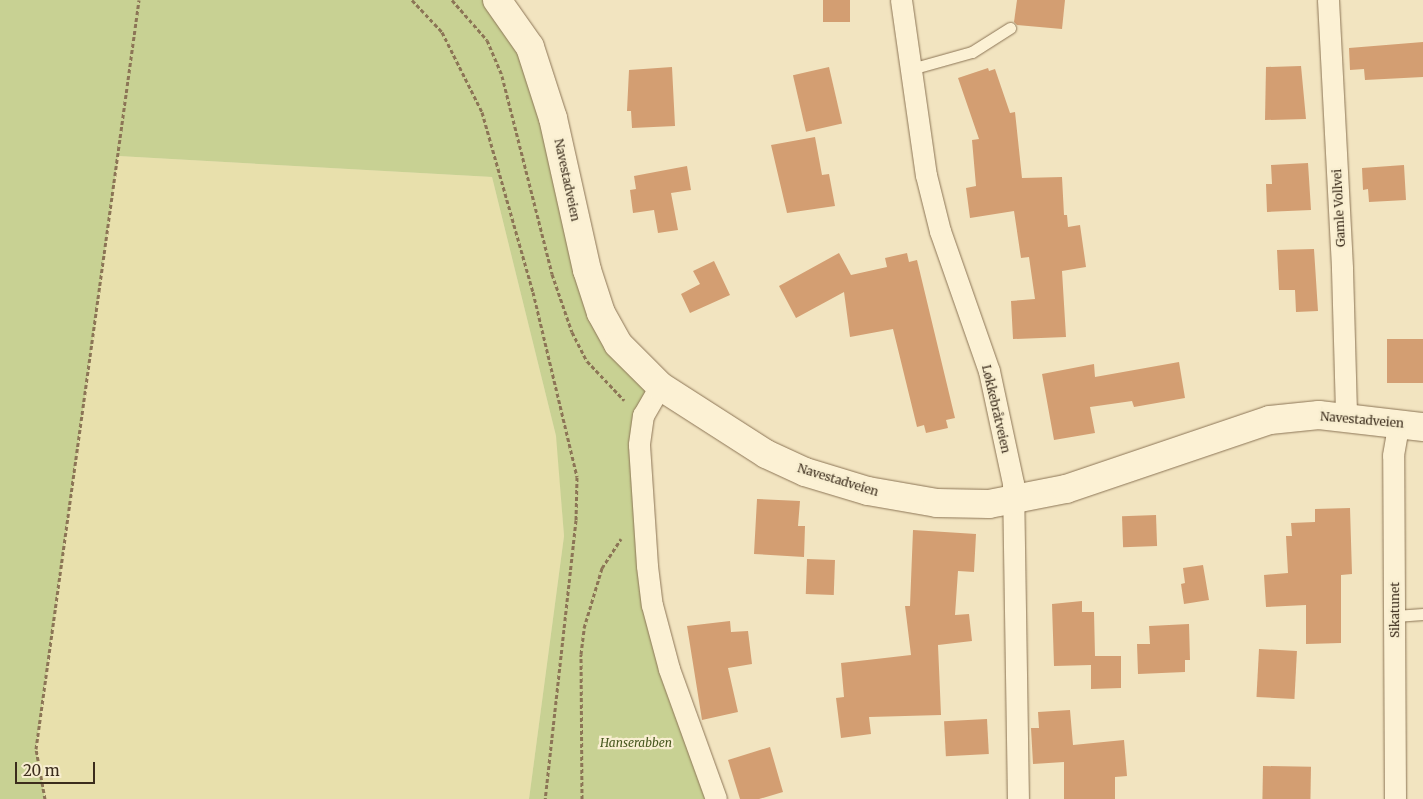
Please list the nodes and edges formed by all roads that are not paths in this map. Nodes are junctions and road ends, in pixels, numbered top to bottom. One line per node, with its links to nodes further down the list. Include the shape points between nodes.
1 (497, 0): 6 (street, Navestadveien, via 530,46 543,84 587,270 601,313 618,344)
2 (900, 0): 5 (street, Løkkebråtveien)
3 (1328, 0): 7 (street, Gamle Vollvei)
4 (1010, 28): 5 (lane, via 972,52)
5 (911, 69): 9 (street, Løkkebråtveien, via 926,175 940,231 989,371 1013,483)
6 (660, 386): 9 (street, Navestadveien, via 766,454 805,472 868,491 937,503 988,504); 12 (street, via 643,415 639,445 652,605 669,670)
7 (1346, 416): 8 (street, Navestadveien); 9 (street, Navestadveien, via 1270,420 1066,489)
8 (1411, 425): 11 (street, Sikatunet, via 1393,455)
9 (1012, 500): 13 (street, Løkkebråtveien)
10 (1423, 614): 11 (lane)
11 (1395, 616): 14 (street, Sikatunet)
12 (716, 799)
13 (1018, 799)
14 (1395, 799)

